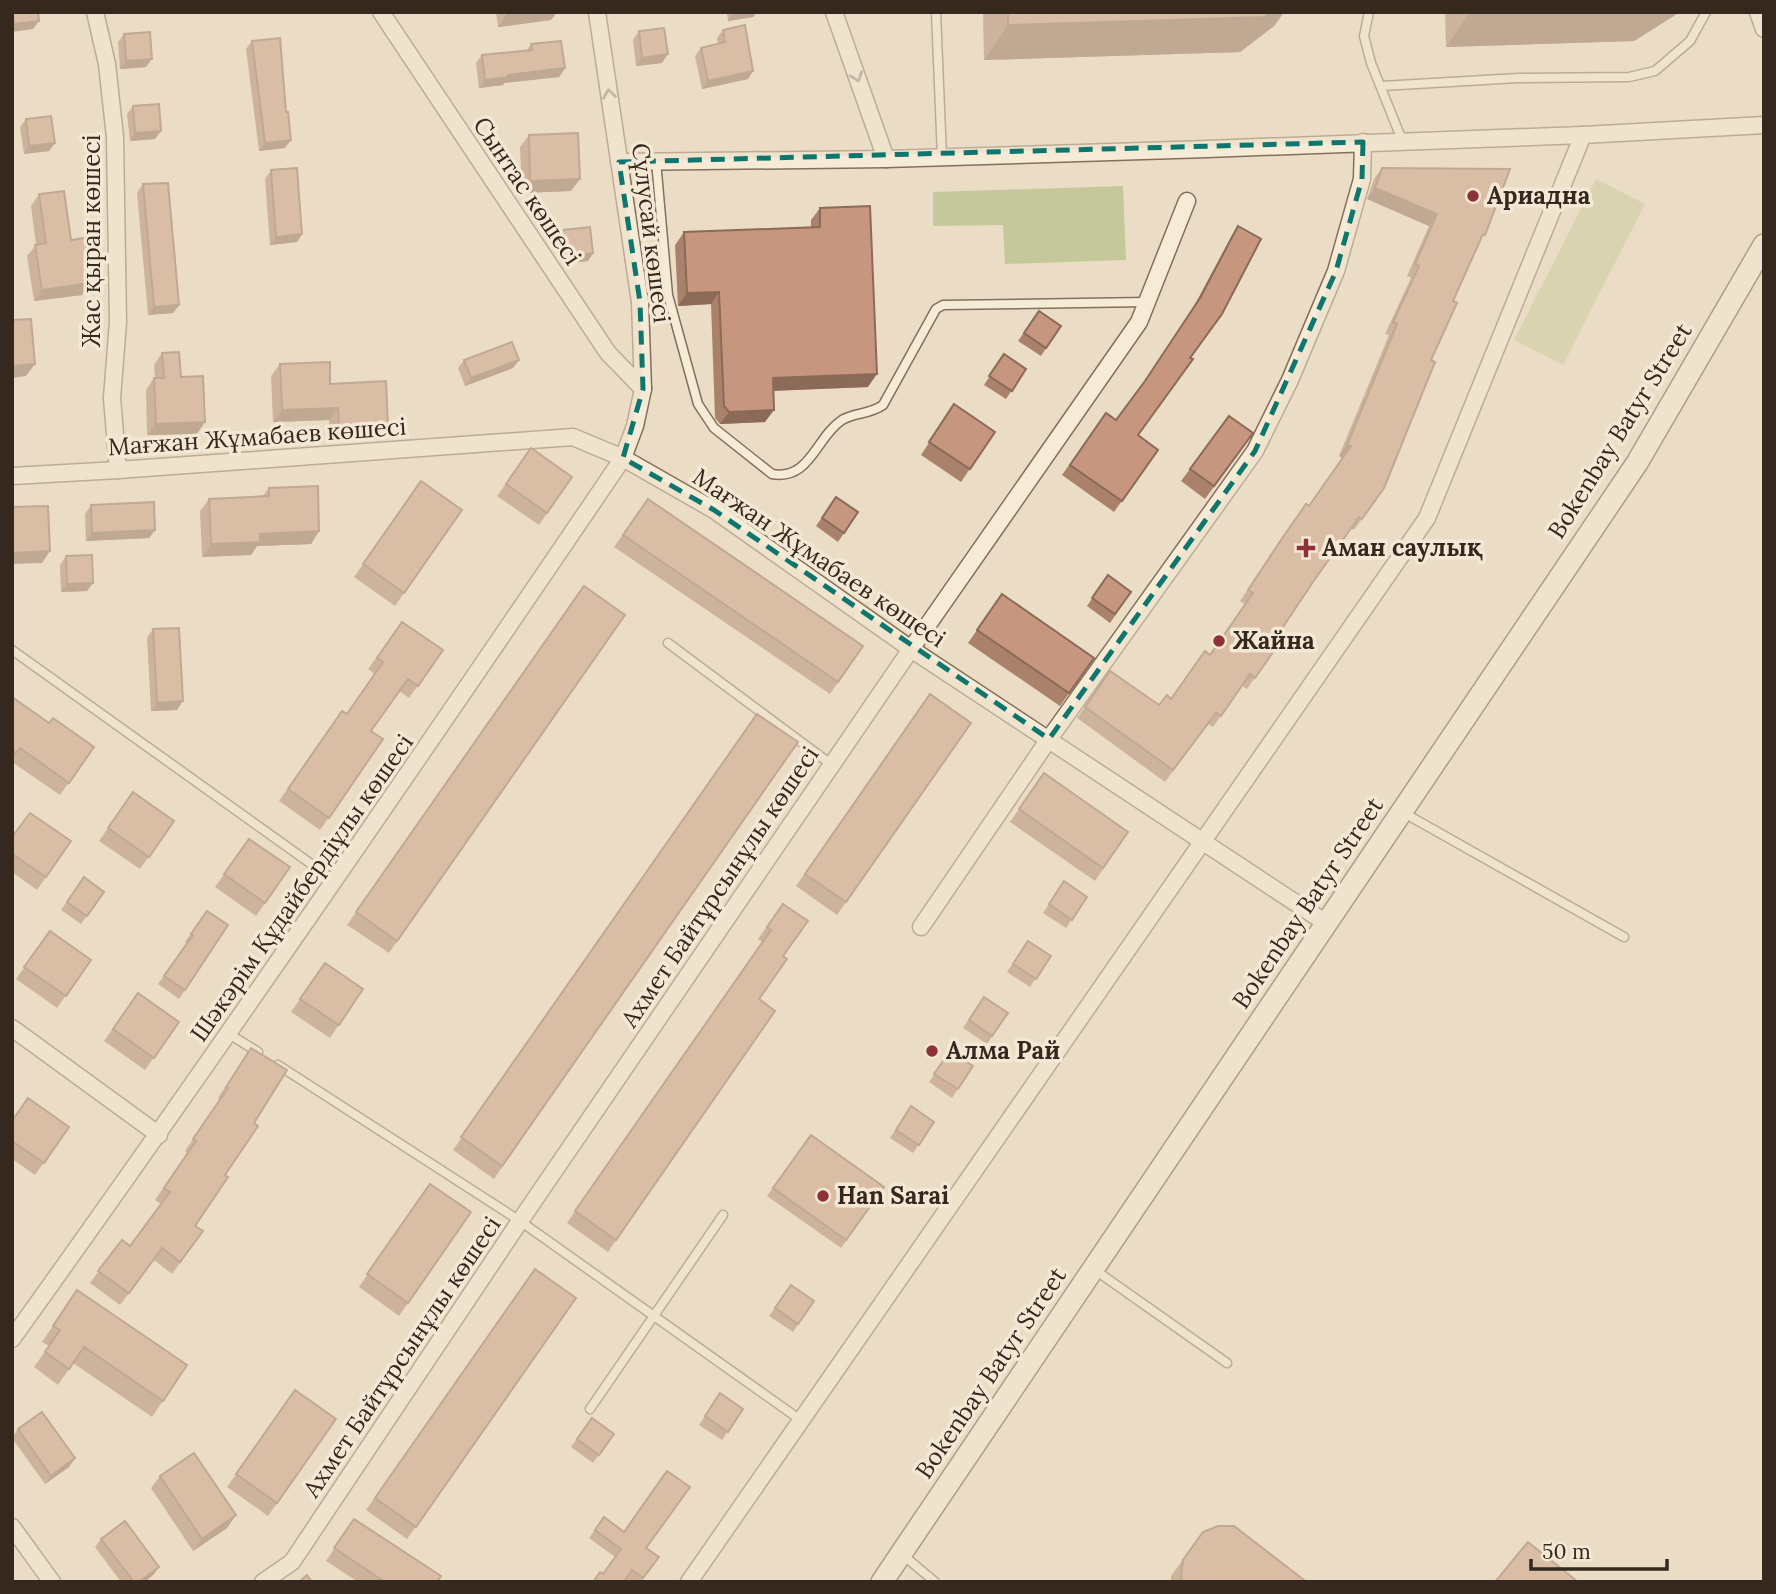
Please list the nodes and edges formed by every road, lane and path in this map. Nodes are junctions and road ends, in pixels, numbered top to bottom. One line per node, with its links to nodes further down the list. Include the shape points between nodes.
1 (95, 12): 24 (street, Жас қыран көшесі, via 107,64 115,137 118,322 112,398)
2 (381, 12): 22 (street, Сынтас көшесі, via 608,353)
3 (597, 12): 18 (street, Сұлусай көшесі, one-way to 3)
4 (834, 12): 16 (street, one-way to 16)
5 (936, 12): 15 (lane)
6 (1369, 12): 10 (lane, via 1364,36)
7 (1706, 12): 10 (lane, via 1690,41 1655,71 1629,77)
8 (1758, 12): 9 (street)
9 (1764, 29)
10 (1382, 86): 13 (lane)
11 (1764, 125): 12 (street)
12 (1583, 135): 13 (street); 32 (street, via 1427,519)
13 (1402, 140): 14 (street)
14 (1363, 142): 15 (street); 29 (street, via 1362,179 1336,271 1255,451)
15 (942, 157): 16 (street)
16 (886, 159): 17 (street)
17 (656, 161): 18 (street); 21 (lane, via 668,295 698,404 713,428 772,474 784,476 799,470 841,420 883,405 936,309 943,305)
18 (619, 162): 22 (street, Сұлусай көшесі, via 640,302)
19 (1186, 201): 21 (street, Ахмет Байтұрсынұлы көшесі)
20 (1764, 245): 31 (main road, Bokenbay Batyr Street, via 1637,463)
21 (1147, 302): 27 (street, Ахмет Байтұрсынұлы көшесі, via 1139,323)
22 (643, 389): 23 (street, Сұлусай көшесі)
23 (623, 458): 24 (street, Мағжан Жұмабаев көшесі, via 573,437); 27 (street, Мағжан Жұмабаев көшесі, via 714,510); 33 (street, Шәкәрім Құдайбердіұлы көшесі)
24 (118, 470): 25 (street, Мағжан Жұмабаев көшесі)
25 (12, 475)
26 (668, 643): 30 (lane)
27 (911, 649): 29 (street, Мағжан Жұмабаев көшесі); 30 (street, Ахмет Байтұрсынұлы көшесі)
28 (12, 650): 33 (lane)
29 (1049, 739): 32 (street, Мағжан Жұмабаев көшесі); 35 (street)
30 (832, 765): 41 (street, Ахмет Байтұрсынұлы көшесі)
31 (1401, 811): 34 (main road, Bokenbay Batyr Street); 36 (lane)
32 (1204, 842): 34 (street, Мағжан Жұмабаев көшесі); 47 (street)
33 (335, 881): 38 (street, Шәкәрім Құдайбердіұлы көшесі)
34 (1326, 923): 42 (main road, Bokenbay Batyr Street)
35 (921, 927)
36 (1624, 937)
37 (12, 1028): 39 (street)
38 (229, 1034): 39 (street, Шәкәрім Құдайбердіұлы көшесі); 41 (lane)
39 (159, 1135): 44 (street, Шәкәрім Құдайбердіұлы көшесі)
40 (723, 1215): 43 (lane)
41 (520, 1221): 43 (lane); 51 (street, Ахмет Байтұрсынұлы көшесі, via 292,1562)
42 (1093, 1268): 45 (lane); 49 (main road, Bokenbay Batyr Street)
43 (653, 1315): 46 (lane); 47 (lane)
44 (12, 1339)
45 (1227, 1363)
46 (590, 1409)
47 (802, 1421): 52 (street)
48 (12, 1527): 50 (street)
49 (901, 1553): 53 (main road, Bokenbay Batyr Street); 54 (lane)
50 (52, 1582)
51 (263, 1582)
52 (689, 1582)
53 (882, 1582)
54 (935, 1582)

